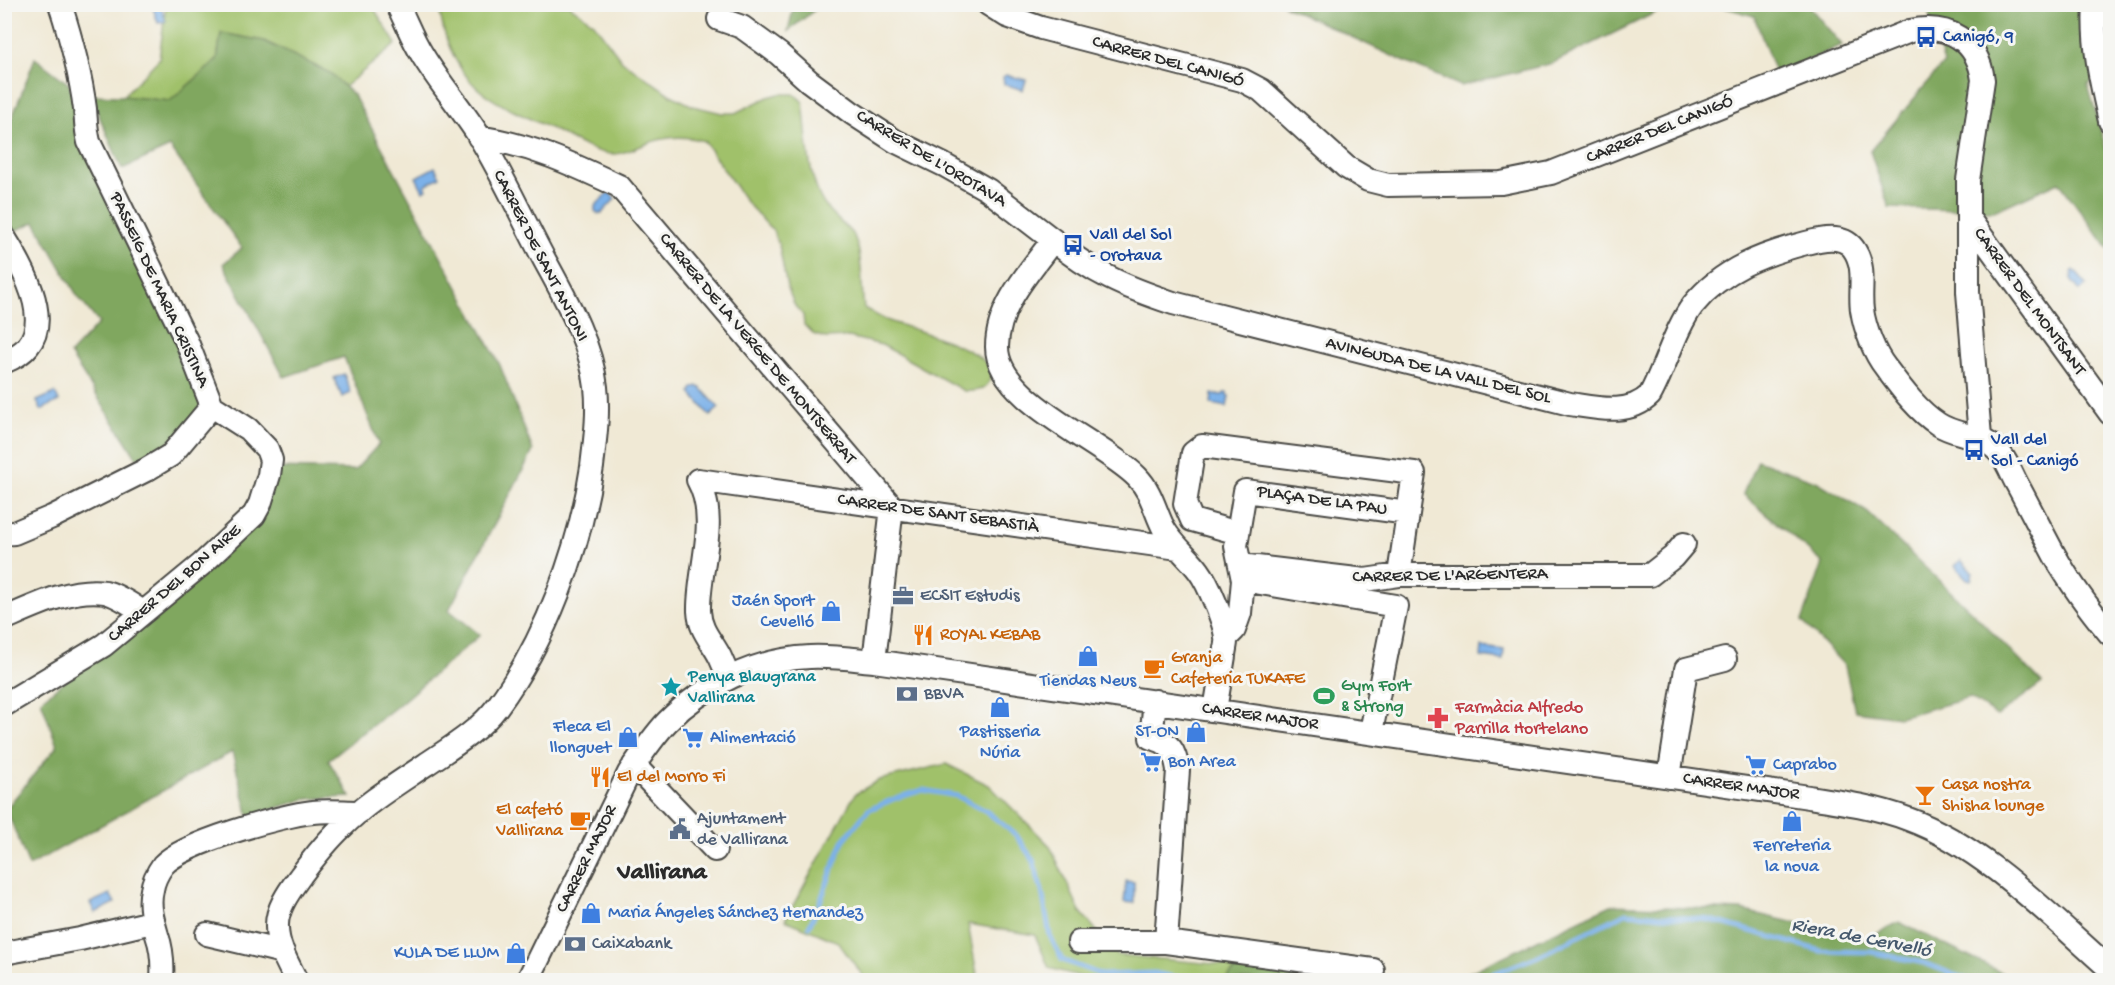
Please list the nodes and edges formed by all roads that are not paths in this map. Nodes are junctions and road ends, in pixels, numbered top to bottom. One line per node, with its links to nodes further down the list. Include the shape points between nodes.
1 (60, 4): 12 (street, PASSEIG DE MARIA CRISTINA, via 90,142 187,342)
2 (988, 4): 8 (street, CARRER DEL CANIGÓ, via 1007,16 1041,28 1242,80 1261,90 1346,167 1368,180 1388,185 1501,183 1551,173 1910,31 1941,29 1958,36 1973,49 1981,64 1983,80 1968,180)
3 (2096, 4): 6 (street, via 2099,75)
4 (400, 6): 7 (street, CARRER DE SANT ANTONI, via 408,31)
5 (719, 19): 10 (street, CARRER DE L'OROTAVA, via 742,27 826,94 895,141 988,190)
6 (2110, 120)
7 (479, 137): 15 (street, CARRER DE LA VERGE DE MONTSERRAT, via 511,142 558,157 619,186); 36 (street, CARRER DE SANT ANTONI, via 567,303 591,360 597,416 590,480 574,551 553,604 496,709 473,731)
8 (1969, 219): 13 (street, CARRER DEL MONTSANT); 14 (street, CARRER DEL CANIGÓ, via 1968,292)
9 (4, 237): 11 (street, via 19,261 38,322 28,347)
10 (1053, 240): 14 (street, AVINGUDA DE LA VALL DEL SOL, via 1089,268 1173,303 1605,410 1641,404 1650,395 1693,306 1735,268 1771,252 1817,240 1844,240 1860,261 1862,309 1883,365 1906,396 1939,425); 20 (street, via 1007,306 997,349 1001,367 1036,406 1138,477)
11 (4, 362)
12 (212, 406): 18 (street, PASSEIG DE MARIA CRISTINA, via 171,455 52,517); 23 (street, CARRER DEL BON AIRE, via 248,429 267,448 271,460 265,490 254,515)
13 (2110, 414)
14 (1980, 437): 25 (street, AVINGUDA DE LA VALL DEL SOL, via 2001,454 2057,560)
15 (892, 507): 20 (street, CARRER DE SANT SEBASTIÀ); 28 (street); 29 (street, CARRER DE SANT SEBASTIÀ, via 698,480 705,492 707,513 699,612 706,636 720,656)
16 (1408, 513): 17 (street, PLAÇA DE LA PAU, via 1245,491); 17 (street, via 1414,473 1202,446 1193,453 1185,504 1192,520); 22 (street)
17 (1238, 533): 21 (street, PLAÇA DE LA PAU, via 1236,546)
18 (4, 534)
19 (1684, 544): 22 (street, CARRER DE L'ARGENTERA, via 1650,575)
20 (1178, 548): 26 (street, via 1199,571)
21 (1242, 572): 22 (street, CARRER DE L'ARGENTERA, via 1365,580); 26 (street, PLAÇA DE LA PAU, via 1240,612 1234,630); 33 (street, via 1396,606)
22 (1399, 575)
23 (143, 612): 24 (street, via 106,592 89,592 70,594); 31 (street, CARRER DEL BON AIRE, via 104,645)
24 (4, 619)
25 (2110, 634)
26 (1226, 638): 32 (street)
27 (1725, 659): 35 (street, via 1686,669)
28 (874, 661): 29 (street, CARRER MAJOR, via 809,657 759,666); 30 (street, CARRER MAJOR)
29 (728, 678): 34 (street, CARRER MAJOR, via 676,714)
30 (1155, 701): 32 (street, CARRER MAJOR); 41 (street, via 1151,738 1173,749 1178,770)
31 (4, 705)
32 (1215, 710): 33 (street, CARRER MAJOR)
33 (1371, 732): 35 (street, CARRER MAJOR)
34 (634, 765): 37 (street); 48 (street, CARRER MAJOR)
35 (1669, 777): 44 (street, CARRER MAJOR, via 1845,803 1908,819 1954,841 1989,865)
36 (359, 812): 38 (street, via 314,812 266,821 173,857 159,871 151,892); 43 (street, CARRER DE SANT ANTONI, via 341,827 285,899 276,924)
37 (715, 850)
38 (153, 922): 42 (street); 46 (street)
39 (207, 934): 43 (street)
40 (1079, 942): 41 (street)
41 (1166, 942): 45 (street)
42 (4, 952)
43 (283, 952): 47 (street, CARRER DE SANT ANTONI)
44 (2110, 969)
45 (1373, 970)
46 (162, 981)
47 (296, 981)
48 (528, 981)

